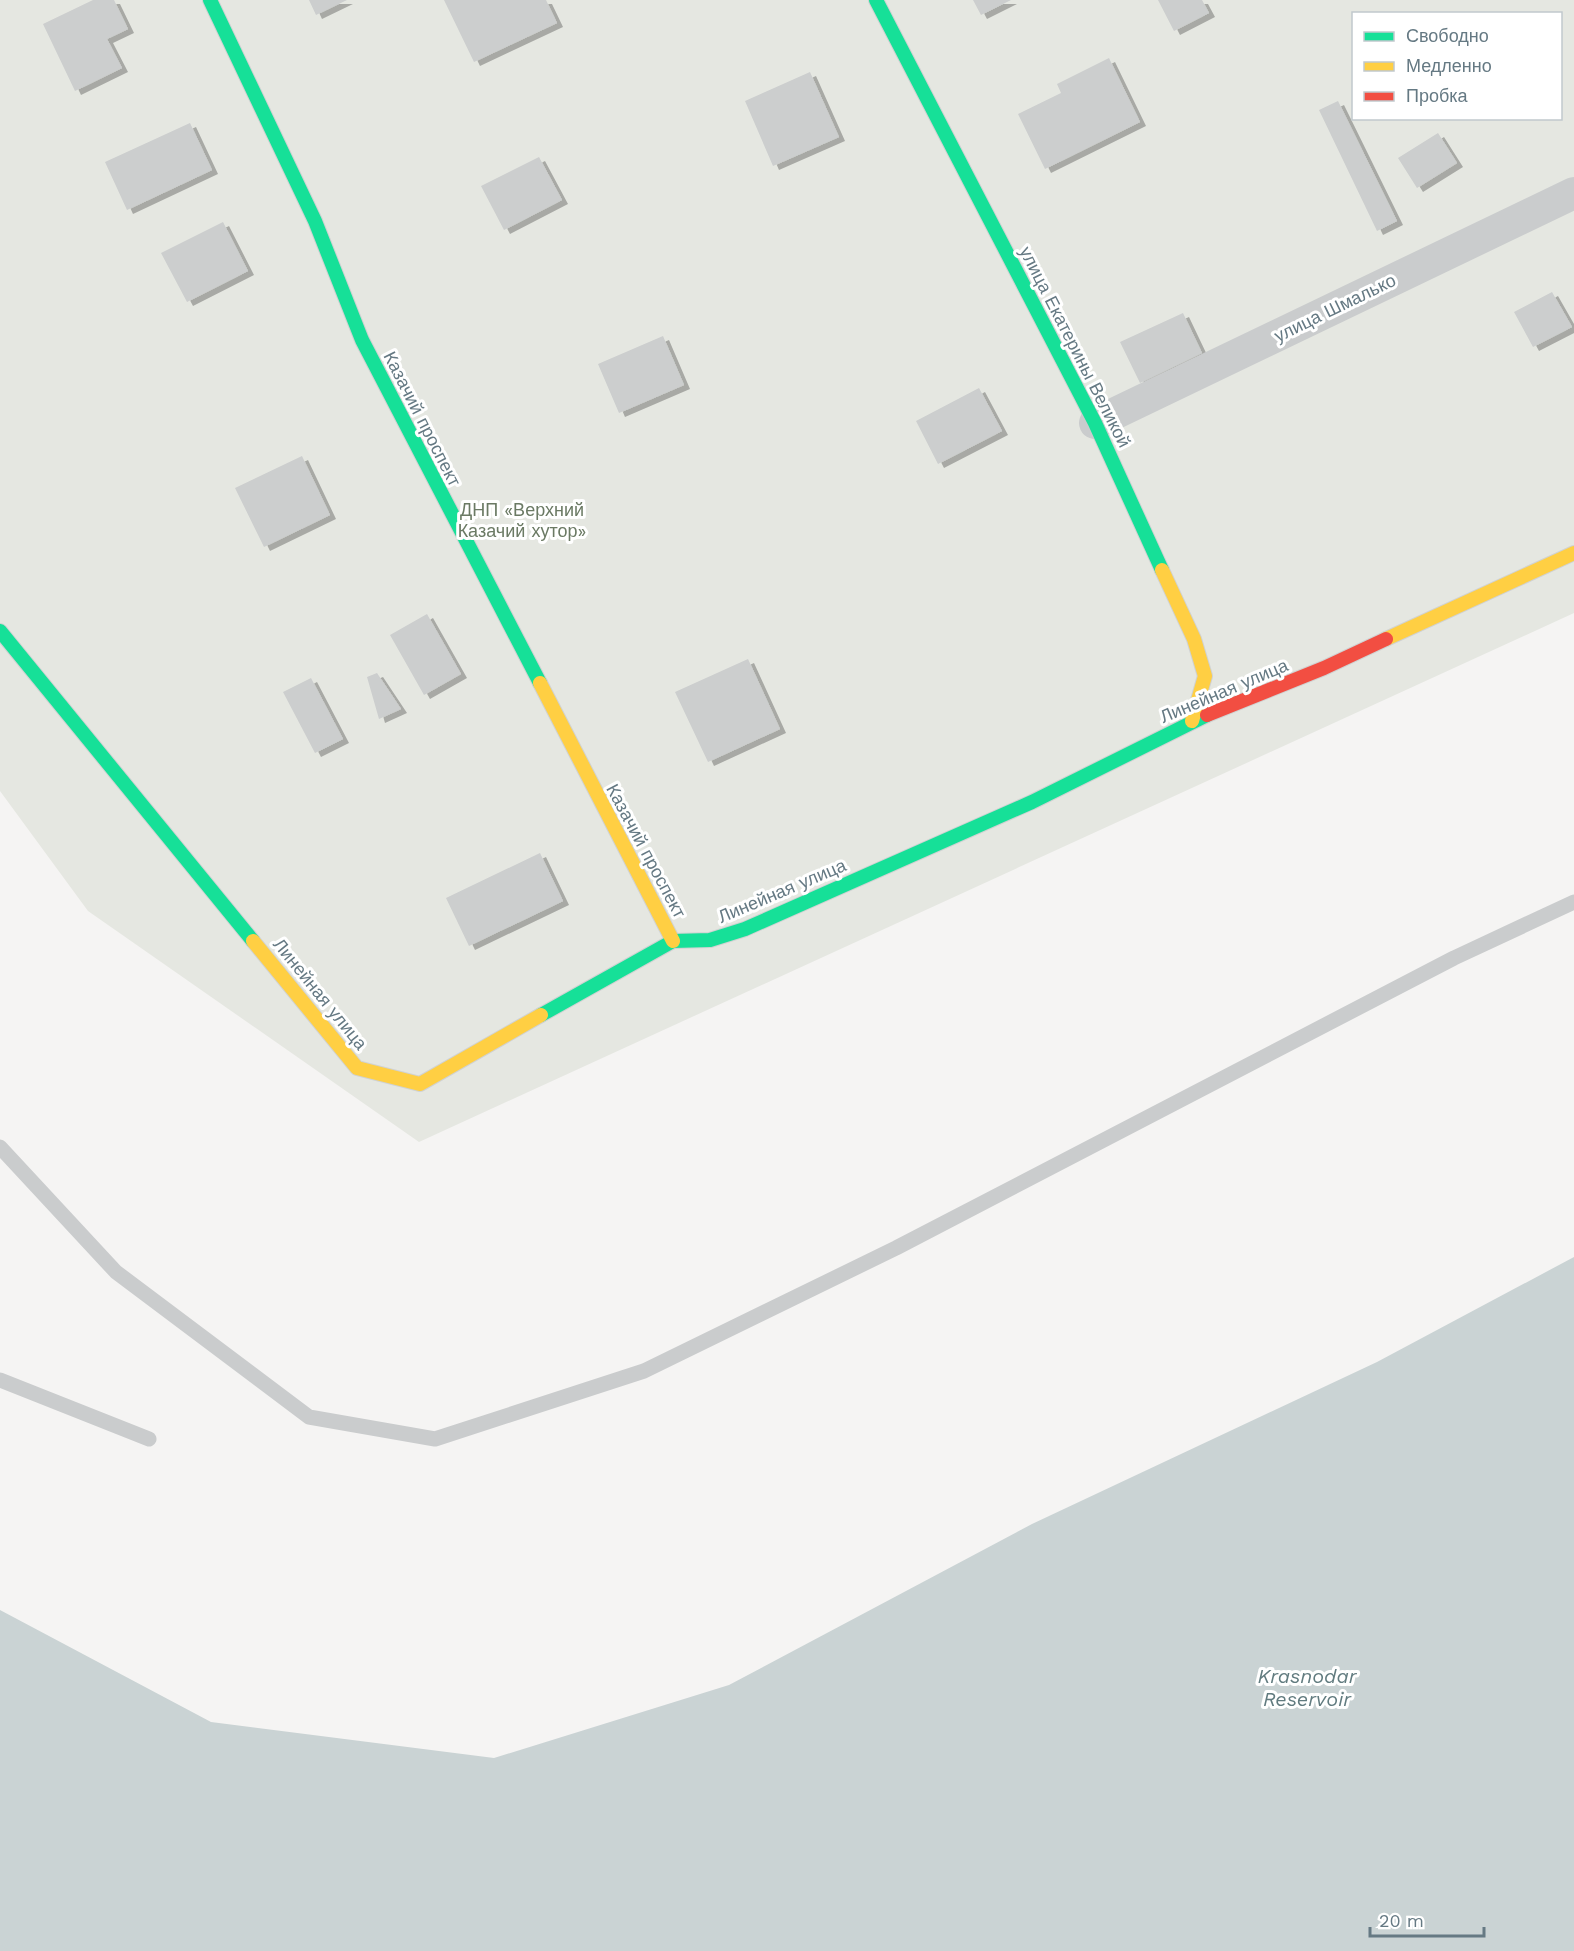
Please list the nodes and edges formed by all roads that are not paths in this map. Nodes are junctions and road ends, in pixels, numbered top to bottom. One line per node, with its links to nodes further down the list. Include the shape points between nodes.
1 (210, 0): 9 (street, Казачий проспект, via 315,220 362,340)
2 (876, 0): 4 (street, улица Екатерины Великой)
3 (1574, 193): 4 (street, улица Шмалько)
4 (1095, 423): 7 (street, улица Екатерины Великой, via 1194,639 1205,676)
5 (1574, 553): 7 (street, Линейная улица, via 1324,668)
6 (0, 631): 9 (street, Линейная улица, via 357,1068 420,1084)
7 (1192, 721): 9 (street, Линейная улица, via 1032,802 745,929 710,940)
8 (1574, 902): 10 (lane, via 1454,958 896,1248 644,1371 435,1439 309,1417 116,1272)
9 (673, 941)
10 (0, 1147)
11 (0, 1380): 12 (lane)
12 (149, 1440)

